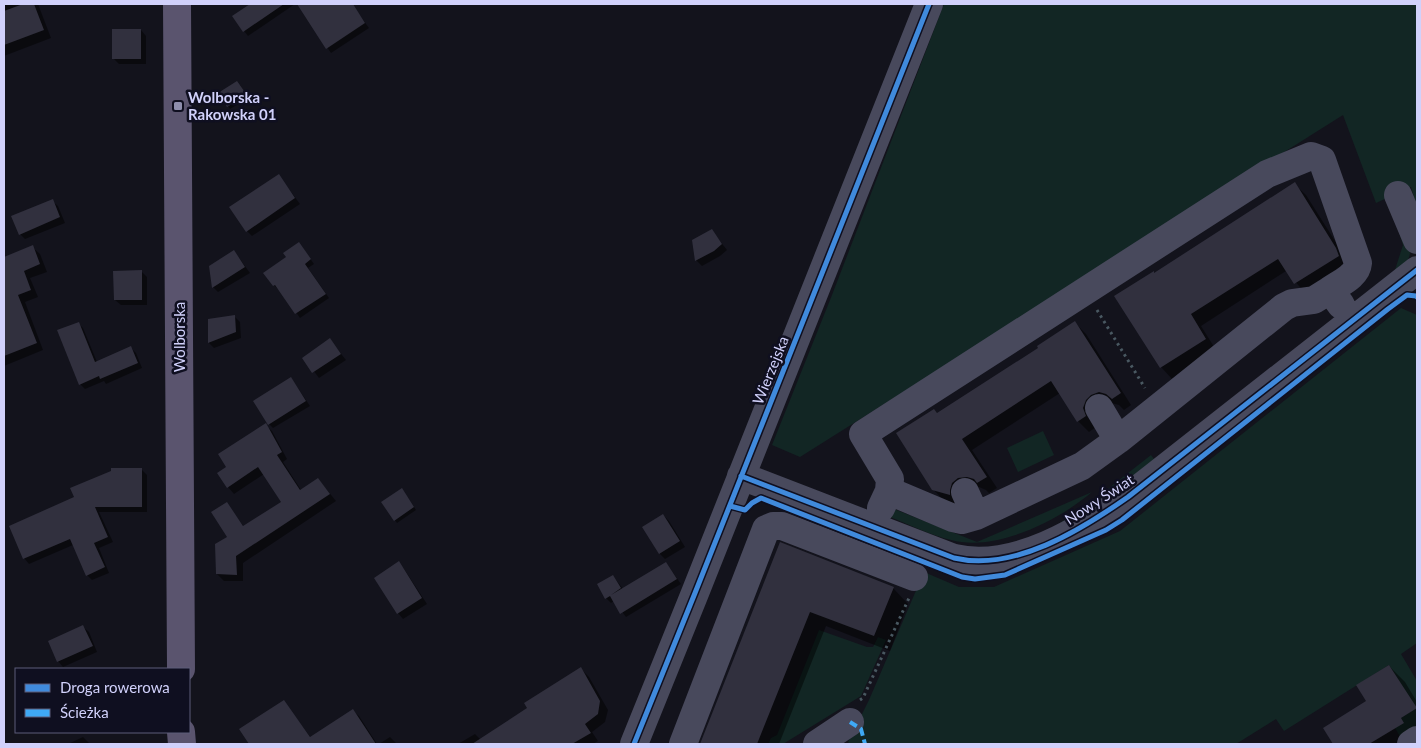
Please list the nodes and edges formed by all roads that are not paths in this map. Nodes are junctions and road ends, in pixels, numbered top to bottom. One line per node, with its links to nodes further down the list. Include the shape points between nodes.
1 (177, 4): 14 (main road, Wolborska)
2 (929, 4): 10 (street, Wierzejska)
3 (1398, 194): 4 (street)
4 (1417, 240)
5 (1417, 270): 7 (street, Nowy Świat)
6 (1330, 290): 7 (street); 9 (street, via 1314,300 1284,306); 11 (street, via 1354,274 1358,263 1322,160 1311,156 1268,174 863,434 890,479)
7 (1353, 321): 12 (street, Nowy Świat, via 1128,497 1067,535 1017,555 966,560)
8 (1099, 408): 9 (street)
9 (1118, 440): 11 (street, via 1082,466 971,504 962,520)
10 (742, 476): 12 (street, Nowy Świat); 16 (street, Wierzejska)
11 (890, 491): 12 (street)
12 (872, 526)
13 (914, 577): 17 (street, via 782,526 766,529)
14 (181, 668)
15 (1417, 740): 18 (street)
16 (634, 744)
17 (683, 744)
18 (1411, 744)

